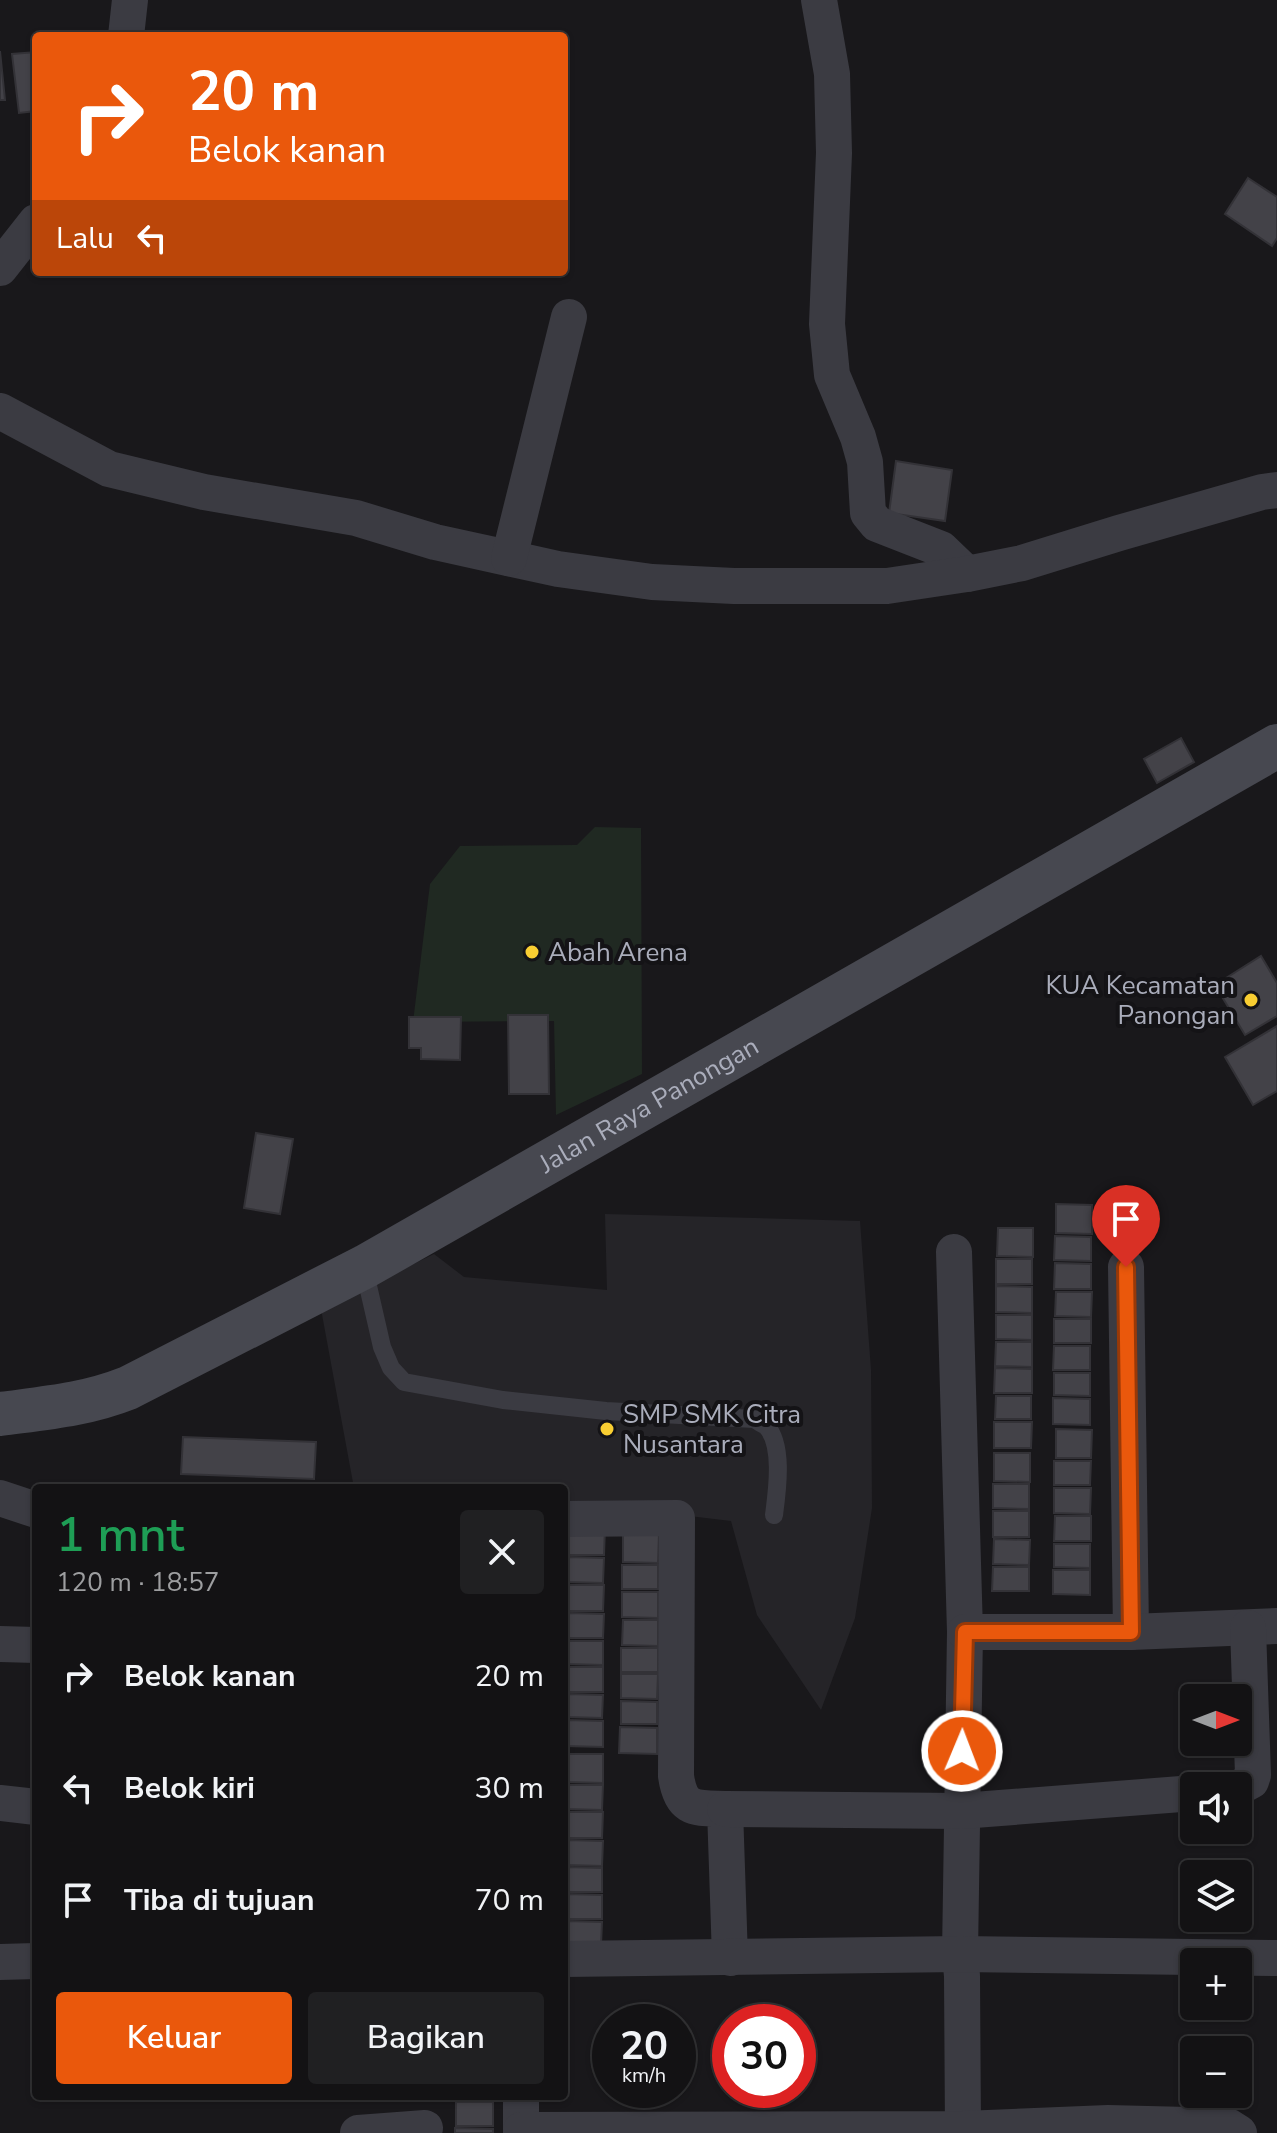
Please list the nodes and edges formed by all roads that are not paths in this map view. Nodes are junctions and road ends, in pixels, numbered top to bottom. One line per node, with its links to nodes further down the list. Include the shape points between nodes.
1 (130, 0): 3 (street)
2 (819, 0): 10 (street, via 832,74 827,324 832,375 865,462 868,513 877,524 941,549)
3 (126, 32)
4 (32, 227): 5 (street)
5 (0, 268)
6 (569, 317): 9 (street)
7 (0, 411): 9 (street, via 109,469 204,492 356,518)
8 (1277, 490): 10 (street)
9 (509, 558): 10 (street, via 652,582 734,586 887,586)
10 (967, 574)
11 (1277, 746): 13 (main road, Jalan Raya Panongan)
12 (954, 1252): 21 (street)
13 (366, 1266): 15 (main road, Jalan Raya Panongan, via 117,1392 81,1404); 18 (lane, via 382,1347 404,1382 606,1411 754,1419 766,1425 773,1438 778,1478)
14 (1126, 1267): 22 (street)
15 (0, 1414)
16 (0, 1498): 17 (street)
17 (32, 1509)
18 (774, 1515)
19 (568, 1519): 29 (street, via 677,1518 678,1790 691,1807)
20 (1263, 1627): 22 (street); 25 (street)
21 (965, 1632): 22 (street); 30 (street)
22 (1131, 1632)
23 (0, 1644): 24 (street)
24 (32, 1645)
25 (1252, 1778)
26 (1180, 1794): 30 (street)
27 (0, 1803): 28 (street)
28 (32, 1807)
29 (725, 1809): 30 (street); 32 (street)
30 (961, 1811): 31 (street)
31 (960, 1954): 32 (street); 33 (street); 40 (street)
32 (730, 1958): 34 (street)
33 (1277, 1958)
34 (568, 1959)
35 (32, 1961): 36 (street)
36 (0, 1962)
37 (521, 2120): 41 (street)
38 (425, 2128): 44 (street)
39 (1108, 2128): 40 (street); 45 (street, via 1228,2126)
40 (963, 2131): 42 (street)
41 (688, 2132): 42 (street)
42 (824, 2132)
43 (358, 2133): 44 (street)
44 (365, 2133)
45 (1239, 2133)

